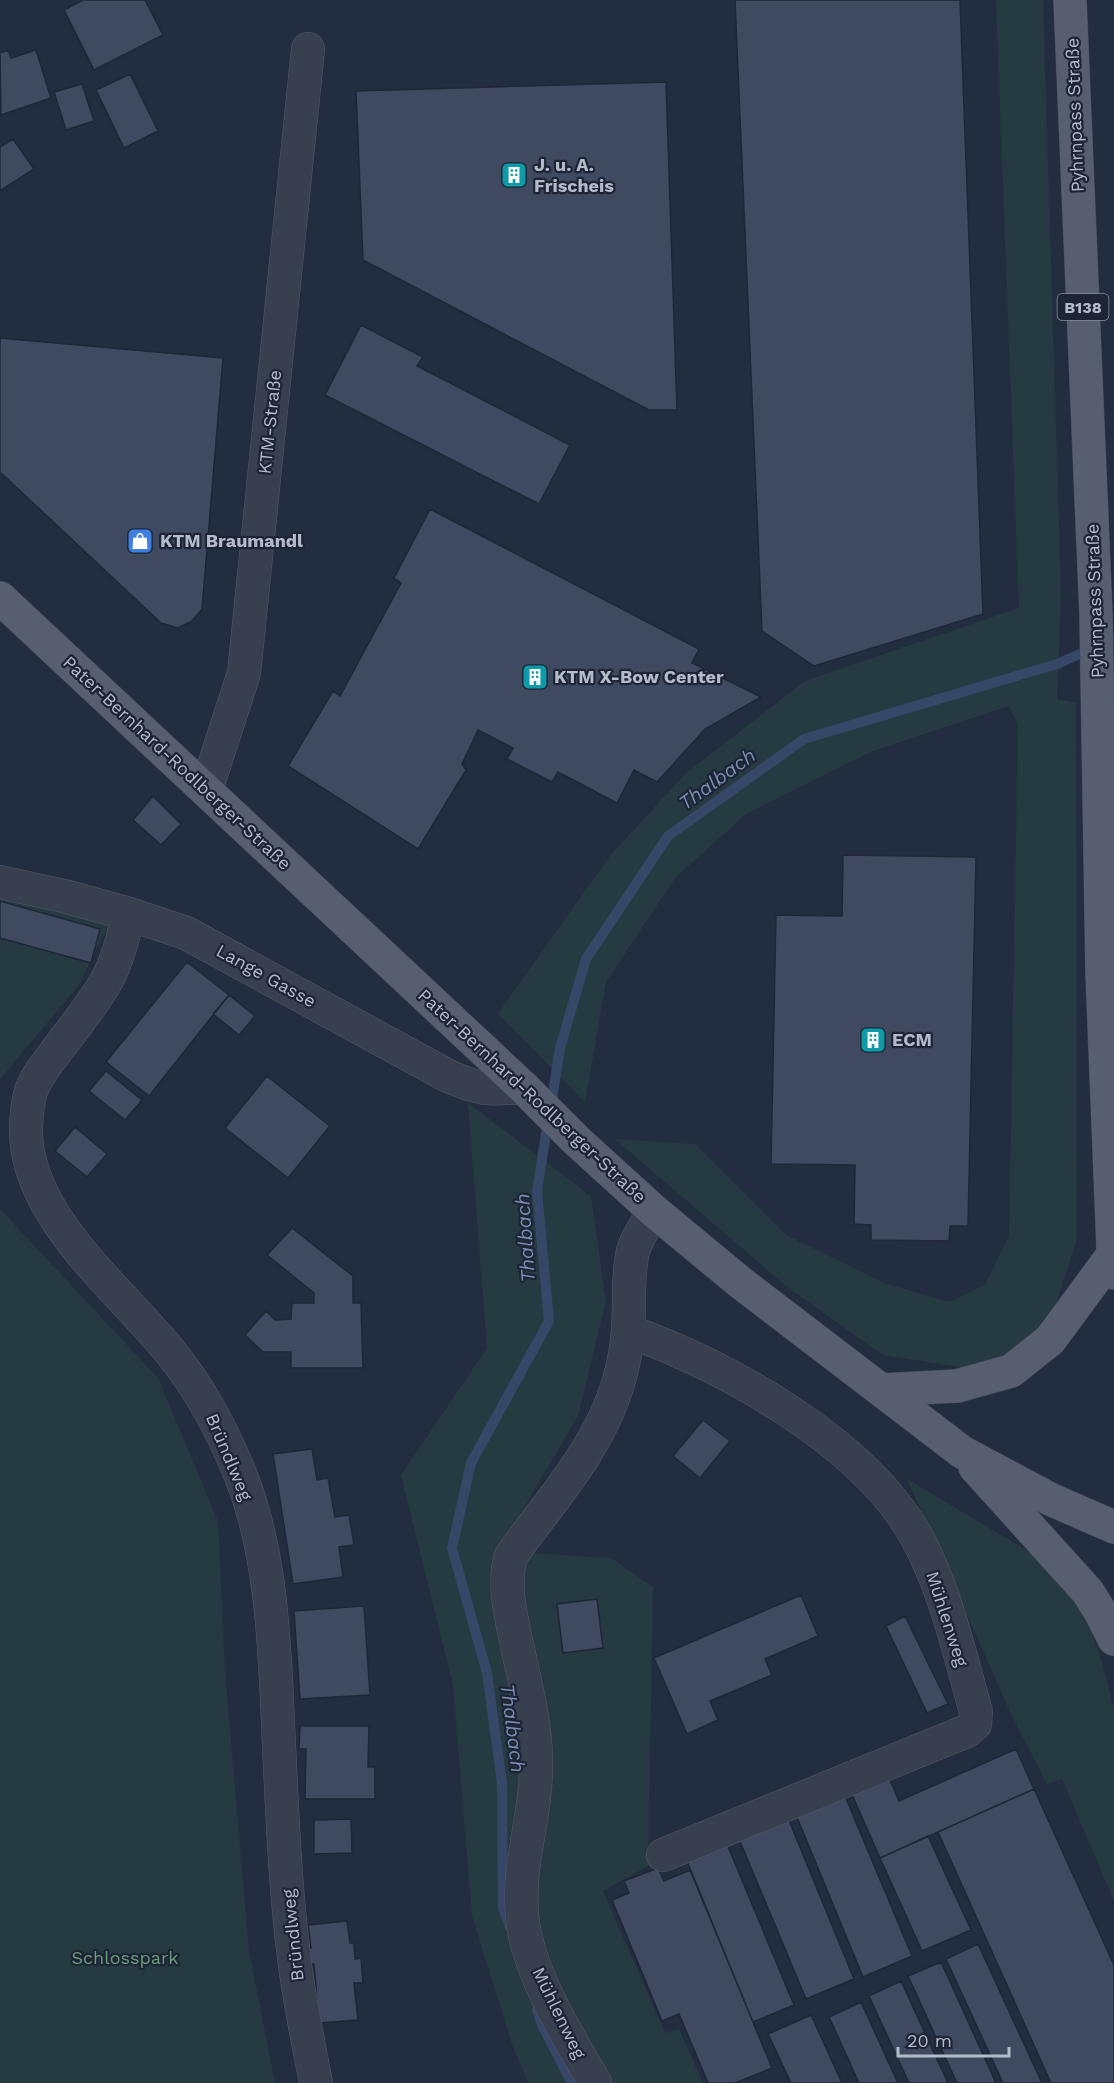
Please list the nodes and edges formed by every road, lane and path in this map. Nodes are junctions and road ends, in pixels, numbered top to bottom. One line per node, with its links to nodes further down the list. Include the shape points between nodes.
1 (1070, 0): 9 (main road, Pyhrnpass Straße / B138, via 1096,615 1102,973)
2 (308, 49): 4 (street, KTM-Straße, via 244,673)
3 (0, 598): 4 (main road, Pater-Bernhard-Rodlberger-Straße)
4 (206, 790): 7 (main road, Pater-Bernhard-Rodlberger-Straße)
5 (0, 882): 6 (street, Lange Gasse)
6 (129, 914): 7 (street, Lange Gasse, via 211,945 448,1076 489,1090); 16 (street, Bründlweg, via 106,982 31,1091 27,1109 28,1156 45,1200 67,1233 189,1377 211,1411 242,1480 254,1519 270,1604 285,1866 303,2014)
7 (523, 1087): 8 (main road, Pater-Bernhard-Rodlberger-Straße)
8 (654, 1211): 10 (street, Mühlenweg, via 633,1251); 11 (main road, Pater-Bernhard-Rodlberger-Straße)
9 (1113, 1265): 11 (main road, via 1050,1340 1011,1371 957,1386)
10 (628, 1331): 15 (street, Mühlenweg, via 699,1361 784,1407 873,1478 899,1509 930,1565 976,1712 975,1724 967,1731); 17 (street, Mühlenweg, via 624,1361 603,1420 586,1452 511,1556 507,1568 511,1618 532,1719 536,1759 536,1788 520,1888 521,1910 534,1966 548,2000)
11 (881, 1390): 12 (main road, Pater-Bernhard-Rodlberger-Straße)
12 (962, 1452): 13 (main road, Pater-Bernhard-Rodlberger-Straße, via 1050,1499); 14 (main road, via 1088,1592)
13 (1114, 1527)
14 (1114, 1639)
15 (663, 1855)
16 (316, 2083)
17 (595, 2083)

